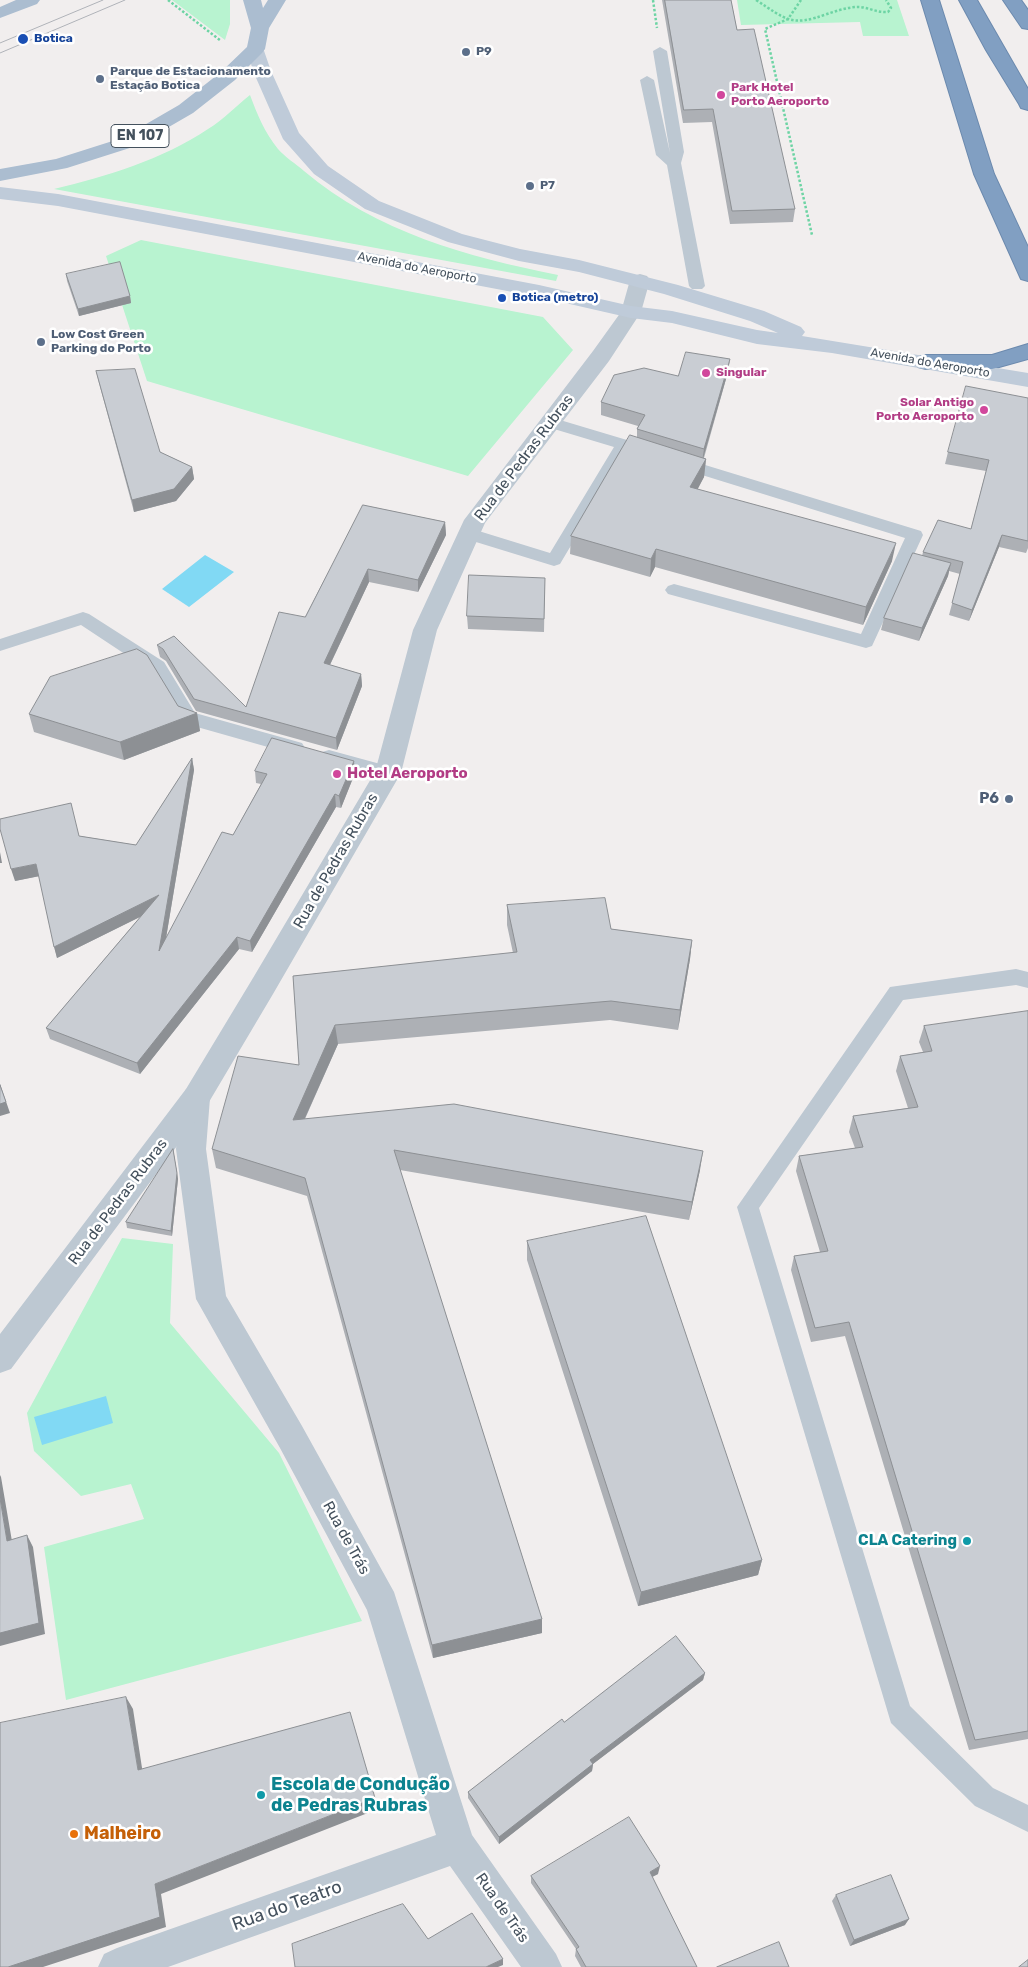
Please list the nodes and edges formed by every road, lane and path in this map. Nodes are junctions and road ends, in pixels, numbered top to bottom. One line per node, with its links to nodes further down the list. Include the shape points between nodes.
1 (168, 0): 15 (path)
2 (252, 0): 14 (main road)
3 (277, 0): 14 (main road)
4 (756, 0): 12 (path)
5 (801, 0): 12 (path)
6 (886, 0): 12 (path, via 891,8 888,12 858,7 808,21)
7 (930, 0): 24 (highway, via 984,174)
8 (968, 0): 19 (highway)
9 (1012, 0): 13 (highway)
10 (26, 1): 11 (main road)
11 (0, 13)
12 (788, 19): 23 (path, via 765,29)
13 (1028, 24)
14 (260, 28): 16 (main road)
15 (223, 42)
16 (256, 49): 21 (main road, EN 107, via 186,109 129,142 60,164); 25 (main road, Avenida do Aeroporto, via 290,134 321,170 372,205 455,238)
17 (660, 51): 20 (lane, via 677,152)
18 (647, 80): 20 (lane, via 663,156)
19 (1028, 104)
20 (674, 163): 26 (lane)
21 (0, 175)
22 (0, 193): 27 (main road, Avenida do Aeroporto, via 155,218 539,291)
23 (812, 235)
24 (1026, 265)
25 (640, 280): 27 (street, Rua de Pedras Rubras); 28 (main road, Avenida do Aeroporto, via 757,316)
26 (697, 286)
27 (630, 312): 28 (main road, Avenida do Aeroporto, via 757,337); 32 (street, Rua de Pedras Rubras, via 602,356)
28 (832, 346): 30 (main road, Avenida do Aeroporto)
29 (1028, 351): 30 (highway, via 994,361)
30 (926, 362): 31 (main road, Avenida do Aeroporto)
31 (1028, 380)
32 (550, 422): 33 (lane); 34 (street, Rua de Pedras Rubras, via 475,520)
33 (623, 445): 34 (lane, via 554,560); 35 (lane, via 915,534 866,642)
34 (469, 534): 37 (street, Rua de Pedras Rubras, via 425,630)
35 (674, 590)
36 (0, 645): 37 (lane, via 83,618 158,668 190,718)
37 (388, 773): 39 (street, Rua de Pedras Rubras)
38 (1028, 980): 41 (lane, via 1016,977 897,993 748,1207 900,1714 984,1797)
39 (196, 1098): 40 (street, Rua de Pedras Rubras); 42 (street, Rua de Trás, via 191,1149 211,1298 382,1604)
40 (0, 1358)
41 (1028, 1818)
42 (457, 1845): 43 (street, Rua do Teatro); 44 (street, Rua de Trás)
43 (118, 1967)
44 (543, 1967)

